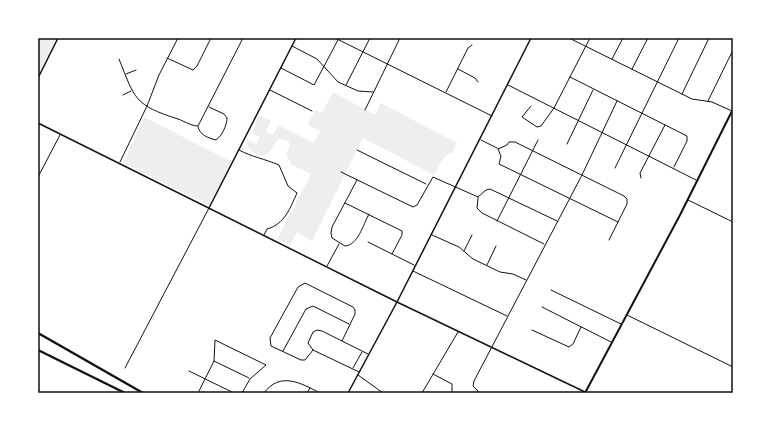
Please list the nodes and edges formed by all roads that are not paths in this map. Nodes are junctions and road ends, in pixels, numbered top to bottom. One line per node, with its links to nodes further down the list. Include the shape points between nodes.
1 (58, 38): 33 (street)
2 (178, 38): 23 (street)
3 (211, 38): 23 (street, via 193,70)
4 (243, 38): 48 (street)
5 (296, 38): 17 (street)
6 (335, 38): 16 (street)
7 (370, 38): 21 (street)
8 (400, 38): 25 (street)
9 (531, 38): 36 (street)
10 (569, 38): 19 (street)
11 (590, 38): 19 (street)
12 (623, 38): 24 (street)
13 (648, 38): 30 (street)
14 (679, 38): 35 (street)
15 (709, 38): 43 (street)
16 (339, 39): 21 (street); 26 (street)
17 (292, 45): 26 (street, via 317,59); 27 (street)
18 (472, 45): 28 (street)
19 (586, 47): 24 (street); 32 (street)
20 (733, 50): 46 (street)
21 (363, 52): 25 (street); 37 (street)
22 (119, 58): 31 (street)
23 (167, 58): 47 (street)
24 (612, 59): 30 (street)
25 (387, 64): 41 (street); 42 (street)
26 (324, 66): 27 (street, via 314,85); 37 (street, via 334,79)
27 (280, 68): 39 (street)
28 (457, 69): 34 (street); 42 (street)
29 (136, 70): 31 (street)
30 (632, 70): 35 (street)
31 (125, 74): 40 (street)
32 (570, 77): 38 (street); 50 (street)
33 (38, 78)
34 (478, 82)
35 (656, 82): 43 (street); 54 (street)
36 (508, 84): 50 (street); 55 (street)
37 (346, 86): 41 (street, via 358,91)
38 (594, 89): 45 (street); 56 (street)
39 (270, 90): 53 (street); 67 (street)
40 (132, 91): 44 (street); 47 (street, via 139,101)
41 (373, 92): 51 (street)
42 (446, 93): 55 (street)
43 (682, 94): 46 (street, via 696,101)
44 (123, 95)
45 (617, 101): 54 (street); 60 (street)
46 (707, 102): 52 (street)
47 (147, 106): 59 (street); 71 (street)
48 (208, 106): 59 (street); 59 (street, via 224,114 227,123 216,140 200,132)
49 (531, 106): 50 (street, via 522,117 540,127)
50 (554, 108): 56 (street)
51 (365, 110)
52 (732, 110): 80 (main road)
53 (312, 111)
54 (641, 113): 58 (street); 64 (street)
55 (492, 116): 62 (street)
56 (579, 120): 60 (street); 65 (street)
57 (38, 123): 61 (street)
58 (665, 125): 70 (street); 72 (street, via 687,136)
59 (198, 126)
60 (603, 132): 64 (street); 76 (street)
61 (61, 134): 71 (street); 77 (street)
62 (480, 139): 66 (street); 82 (street)
63 (538, 140): 69 (street)
64 (626, 143): 70 (street); 73 (street)
65 (567, 144)
66 (498, 149): 69 (street, via 513,141); 75 (street, via 501,156 499,164)
67 (240, 150): 88 (street); 96 (street, via 254,158 266,159 278,165 288,186 297,193 284,219 267,230)
68 (357, 150): 81 (street)
69 (532, 151): 75 (street); 76 (street)
70 (651, 155): 72 (street); 78 (street, via 640,174)
71 (120, 163): 88 (street)
72 (674, 167): 80 (street)
73 (615, 168)
74 (341, 172): 79 (street)
75 (521, 174): 84 (street); 85 (street)
76 (582, 175): 85 (street); 92 (street, via 626,199 626,207)
77 (38, 177)
78 (641, 178)
79 (357, 180): 81 (street, via 414,206); 87 (street)
80 (698, 180): 86 (main road)
81 (427, 185): 82 (street, via 431,177 435,177)
82 (456, 187): 83 (street); 94 (street)
83 (478, 197): 84 (street, via 490,189); 90 (street, via 478,210)
84 (509, 198): 90 (street); 91 (street)
85 (570, 198): 91 (street); 92 (street)
86 (688, 200): 93 (street); 112 (main road)
87 (345, 203): 89 (street); 99 (street, via 331,233 332,238)
88 (210, 208): 96 (street); 130 (street)
89 (369, 214): 99 (street, via 354,242 348,246); 103 (street, via 402,231)
90 (497, 221): 100 (street)
91 (558, 221): 100 (street)
92 (618, 222): 97 (street)
93 (733, 222)
94 (431, 234): 102 (street); 104 (street)
95 (472, 235): 102 (street)
96 (264, 236): 106 (street)
97 (609, 240)
98 (368, 242): 103 (street)
99 (339, 244): 106 (street)
100 (545, 244): 108 (street)
101 (496, 246): 105 (street)
102 (463, 251): 105 (street, via 470,258)
103 (392, 254): 104 (street)
104 (415, 266): 107 (street)
105 (486, 266): 108 (street)
106 (327, 267): 110 (street)
107 (412, 271): 110 (street); 113 (street)
108 (526, 280): 113 (street)
109 (551, 290): 114 (street)
110 (397, 302): 118 (street); 127 (street)
111 (542, 307): 116 (street)
112 (627, 315): 114 (main road); 129 (street)
113 (507, 316): 122 (street)
114 (622, 324): 121 (main road)
115 (349, 325): 120 (street); 125 (street, via 309,306); 125 (street, via 355,314 353,307 302,283 270,338 271,346)
116 (581, 326): 117 (street, via 569,347); 121 (street)
117 (532, 330)
118 (458, 332): 122 (street); 134 (street)
119 (38, 333): 140 (highway)
120 (342, 341): 124 (street, via 317,330 313,332 308,343); 126 (street)
121 (612, 342): 152 (main road)
122 (491, 348): 151 (street, via 473,384); 152 (street)
123 (38, 350): 139 (highway)
124 (313, 350): 125 (street, via 305,360); 131 (street)
125 (283, 351)
126 (363, 351): 127 (street); 131 (street)
127 (369, 354): 133 (street)
128 (214, 361): 136 (street); 137 (street); 137 (street, via 215,340 266,365)
129 (733, 367)
130 (125, 368)
131 (353, 369): 133 (street)
132 (189, 371): 136 (street)
133 (359, 372): 135 (street)
134 (432, 374): 149 (street); 150 (street, via 452,384)
135 (358, 375): 147 (street); 148 (street)
136 (205, 378): 141 (street); 142 (street)
137 (250, 379): 143 (street)
138 (310, 388): 144 (street, via 295,380 280,381 268,387); 145 (street); 146 (street)
139 (125, 393)
140 (143, 393)
141 (198, 393)
142 (234, 393)
143 (242, 393)
144 (264, 393)
145 (307, 393)
146 (320, 393)
147 (348, 393)
148 (383, 393)
149 (422, 393)
150 (452, 393)
151 (478, 393)
152 (586, 393)

